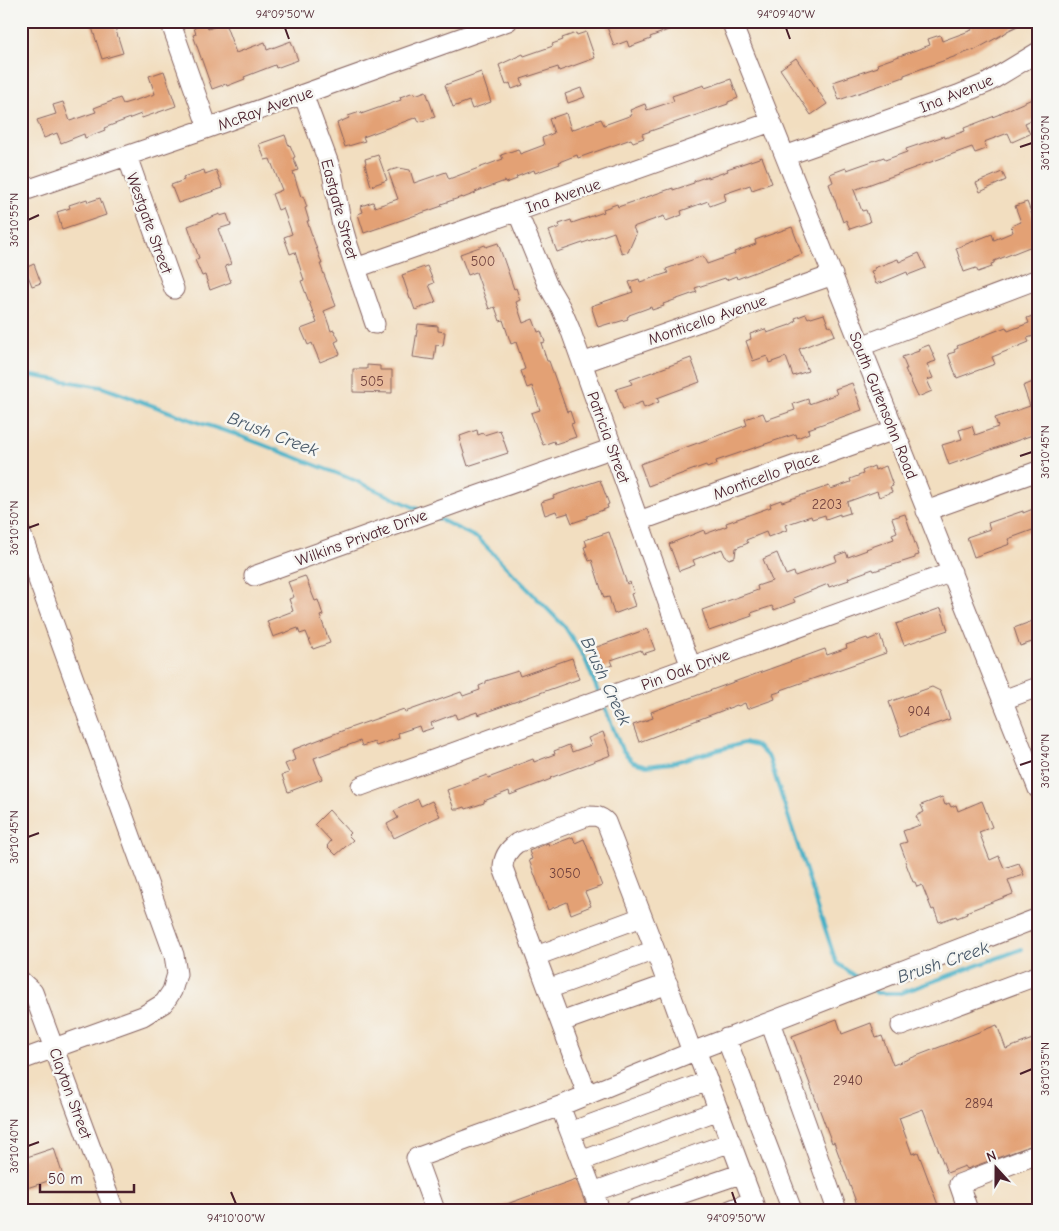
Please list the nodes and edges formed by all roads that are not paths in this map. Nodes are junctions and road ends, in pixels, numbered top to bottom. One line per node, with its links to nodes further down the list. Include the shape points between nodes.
1 (170, 21): 7 (street)
2 (508, 21): 5 (street, McRay Avenue)
3 (731, 21): 6 (street, South Gutensohn Road)
4 (1038, 52): 9 (street, Ina Avenue, via 987,83 958,95)
5 (303, 94): 7 (street, McRay Avenue); 12 (street, Eastgate Street, via 332,172 346,242)
6 (771, 122): 9 (street, South Gutensohn Road); 11 (street, Ina Avenue)
7 (208, 128): 8 (street, McRay Avenue)
8 (127, 156): 10 (street, McRay Avenue); 15 (street, Westgate Street)
9 (785, 156): 13 (street, South Gutensohn Road)
10 (21, 192)
11 (517, 211): 12 (street, Ina Avenue); 18 (street, Patricia Street)
12 (356, 268): 16 (street, Eastgate Street)
13 (833, 275): 17 (street, South Gutensohn Road); 18 (street, Monticello Avenue)
14 (1038, 279): 17 (street)
15 (174, 289)
16 (375, 324)
17 (861, 346): 19 (street, South Gutensohn Road)
18 (582, 363): 20 (street, Patricia Street)
19 (894, 430): 22 (street, South Gutensohn Road); 23 (street, Monticello Place)
20 (613, 448): 23 (street, Patricia Street); 26 (street, Wilkins Private Drive)
21 (1038, 471): 22 (street)
22 (926, 511): 25 (street, South Gutensohn Road)
23 (639, 521): 27 (street, Patricia Street)
24 (21, 534): 44 (street, via 174,955 177,974 164,1003 143,1016)
25 (952, 572): 27 (street, Pin Oak Drive); 29 (street, South Gutensohn Road)
26 (254, 576)
27 (691, 667): 30 (street, Pin Oak Drive)
28 (1038, 687): 29 (street)
29 (1003, 700): 31 (street, South Gutensohn Road)
30 (361, 786)
31 (1038, 789)
32 (642, 917): 34 (street); 35 (street); 35 (street, via 606,822 602,817 588,816 517,843 503,862)
33 (1038, 918): 41 (street)
34 (655, 950): 38 (street); 39 (street)
35 (536, 956): 39 (street)
36 (1038, 976): 42 (street)
37 (21, 981): 44 (street, Clayton Street, via 33,992)
38 (668, 984): 40 (street); 45 (street)
39 (548, 989): 40 (street)
40 (560, 1022): 48 (street)
41 (770, 1022): 43 (street); 64 (street)
42 (901, 1026)
43 (726, 1038): 45 (street); 63 (street)
44 (54, 1048): 46 (street); 58 (street, Clayton Street)
45 (694, 1051): 47 (street); 48 (street)
46 (21, 1060)
47 (708, 1081): 50 (street); 51 (street)
48 (588, 1094): 49 (street)
49 (560, 1106): 51 (street); 59 (street, via 416,1158)
50 (719, 1110): 52 (street); 54 (street)
51 (570, 1132): 54 (street)
52 (731, 1142): 55 (street); 56 (street)
53 (1038, 1154): 65 (street, via 959,1184)
54 (581, 1161): 56 (street)
55 (742, 1173): 57 (street); 61 (street)
56 (593, 1192): 60 (street)
57 (755, 1205): 62 (street)
58 (114, 1210)
59 (434, 1210)
60 (600, 1210)
61 (634, 1210)
62 (730, 1210)
63 (792, 1210)
64 (837, 1210)
65 (968, 1210)

